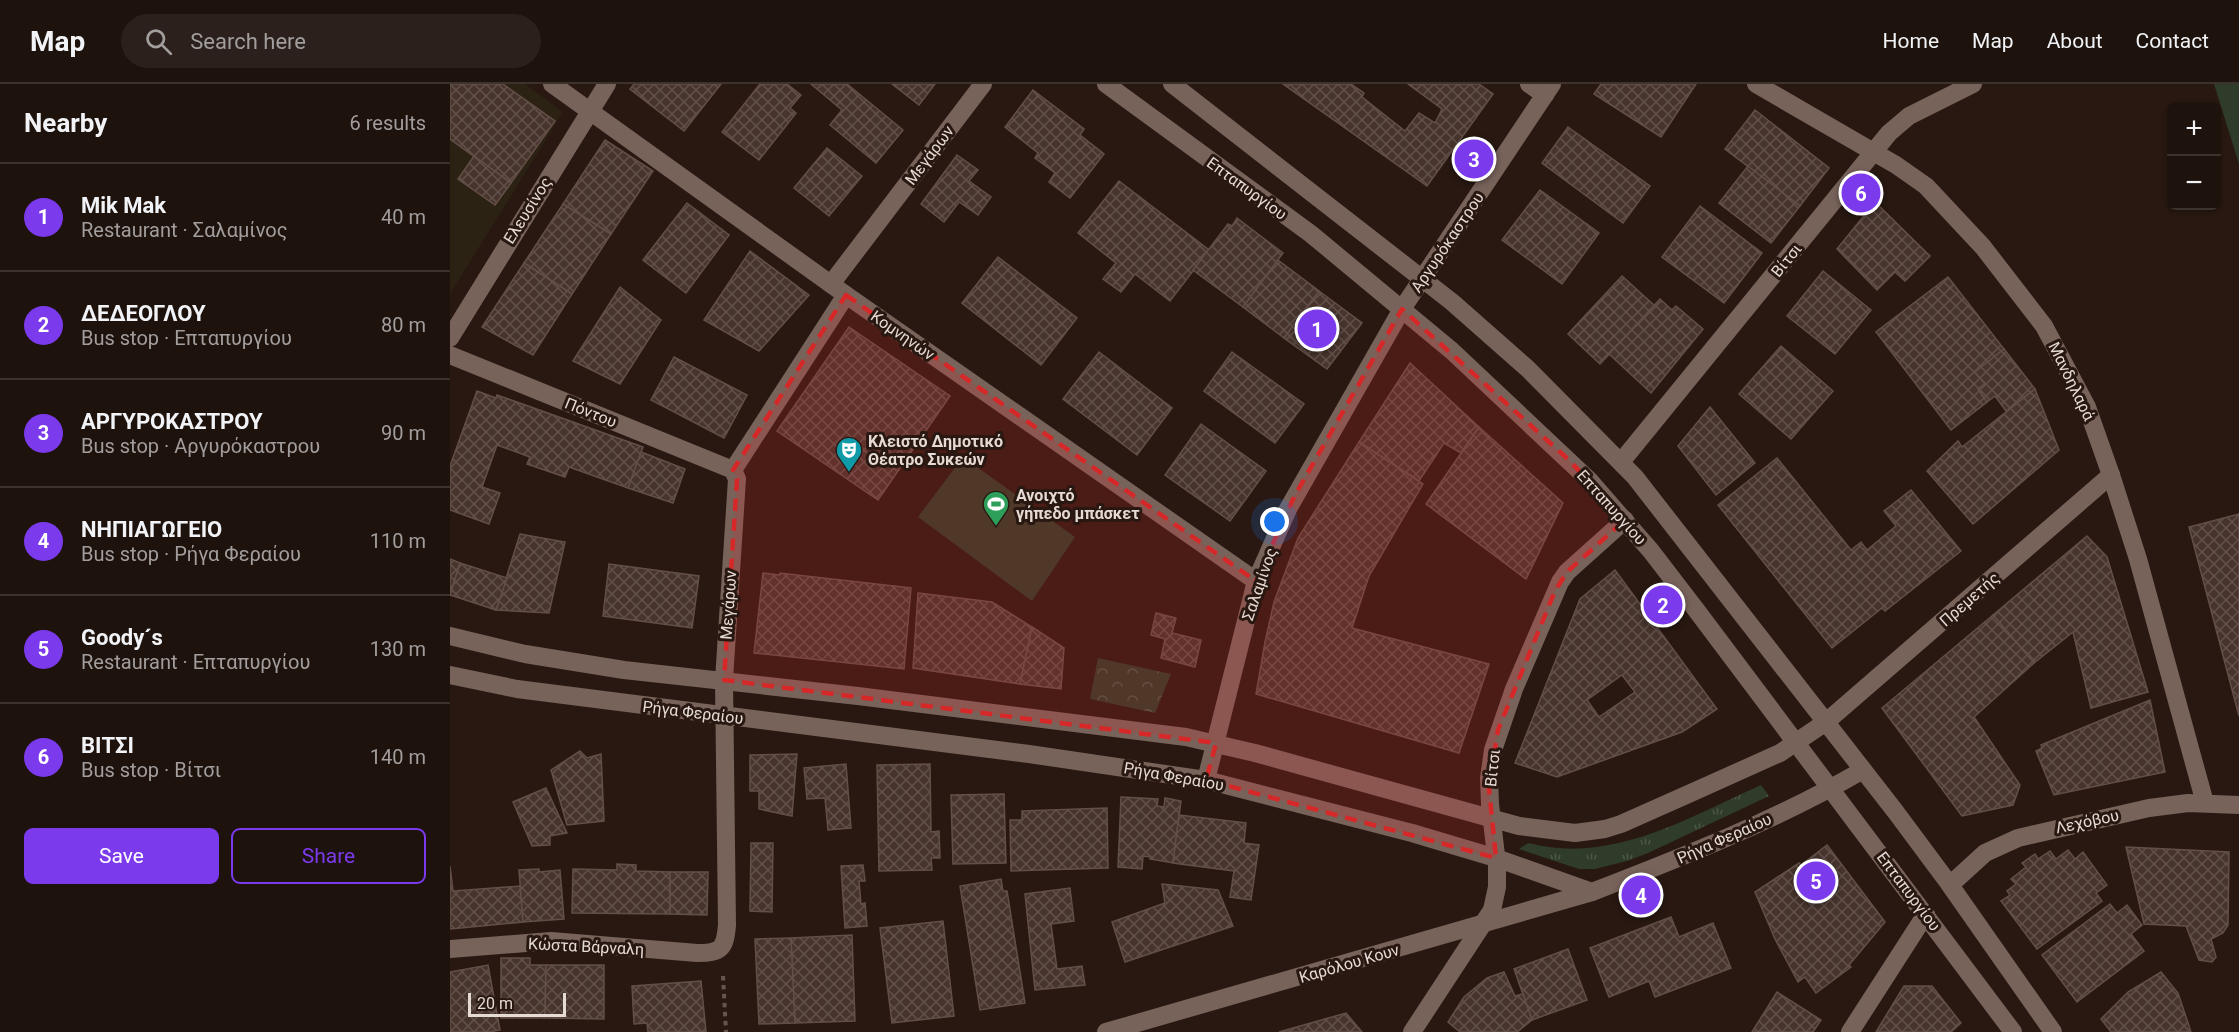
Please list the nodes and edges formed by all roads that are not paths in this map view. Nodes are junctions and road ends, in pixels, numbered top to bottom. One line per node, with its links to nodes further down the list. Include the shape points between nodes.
1 (552, 84): 10 (street, Κομνηνών)
2 (607, 84): 10 (street, Ελευσίνος)
3 (983, 84): 13 (street, Μεγάρων)
4 (1106, 84): 15 (street, Επταπυργίου, via 1311,234)
5 (1172, 84): 12 (street)
6 (1529, 84): 9 (street)
7 (1756, 84): 11 (street, Μανδηλαρά)
8 (1972, 84): 11 (street, Βίτσι, via 1909,116)
9 (1548, 90): 12 (street, Αργυρόκαστρου)
10 (589, 111): 13 (street, Κομνηνών); 16 (street, Ελευσίνος)
11 (1873, 152): 18 (street, Βίτσι); 20 (street, Μανδηλαρά, via 1915,177 1939,198 2029,305 2080,392)
12 (1422, 279): 15 (street, Αργυρόκαστρου); 18 (street, via 1528,369)
13 (831, 284): 14 (street, Κομνηνών)
14 (846, 296): 19 (street); 22 (street, Κομνηνών)
15 (1402, 309): 21 (street, Επταπυργίου, via 1569,460); 22 (street, Σαλαμίνος, via 1295,495)
16 (450, 338)
17 (450, 355): 19 (street, Πόντου)
18 (1621, 462): 29 (street, via 1669,518)
19 (733, 470): 26 (street, Μεγάρων, via 737,479)
20 (2111, 475): 29 (street, Πρεμετής); 35 (street, Μανδηλαρά)
21 (1625, 520): 31 (street, Επταπυργίου); 37 (street, Βίτσι, via 1567,572 1555,591 1498,730 1490,771)
22 (1256, 581): 30 (street, Σαλαμίνος)
23 (450, 636): 26 (street, Ρήγα Φεραίου, via 567,662)
24 (450, 675): 25 (street, Ρήγα Φεραίου)
25 (471, 680): 27 (street); 28 (street, Ρήγα Φεραίου)
26 (724, 680): 28 (street, Μεγάρων); 30 (street, Ρήγα Φεραίου, via 1076,722)
27 (450, 685)
28 (723, 716): 33 (street, Ρήγα Φεραίου); 43 (street, Μεγάρων, via 727,925)
29 (1826, 722): 31 (street, Ρήγα Φεραίου); 32 (street)
30 (1216, 743): 33 (street, Σαλαμίνος); 37 (street, Ρήγα Φεραίου)
31 (1796, 744): 34 (street, Επταπυργίου); 37 (street, Ρήγα Φεραίου, via 1605,829 1560,832)
32 (1863, 770): 34 (street, Ρήγα Φεραίου); 39 (street)
33 (1206, 780): 38 (street, Ρήγα Φεραίου)
34 (1831, 789): 40 (street, Ρήγα Φεραίου, via 1726,839); 41 (street, Επταπυργίου)
35 (2205, 803): 36 (street, Λεχόβου); 39 (street, Λεχόβου, via 2149,808 2018,838 1985,853)
36 (2239, 805)
37 (1491, 819): 38 (street, Βίτσι)
38 (1496, 858): 40 (street, Ρήγα Φεραίου); 42 (street, Βίτσι, via 1496,896)
39 (1950, 885): 49 (street)
40 (1592, 892): 42 (street, Καρόλου Κουν)
41 (1926, 914): 47 (street); 48 (street, Επταπυργίου)
42 (1484, 924): 45 (street, Καρόλου Κουν); 46 (street, Βίτσι)
43 (721, 948): 44 (street, Κώστα Βάρναλη, via 713,953 697,953 535,941)
44 (450, 949)
45 (1106, 1032)
46 (1412, 1032)
47 (1850, 1032)
48 (2013, 1032)
49 (2053, 1032)

